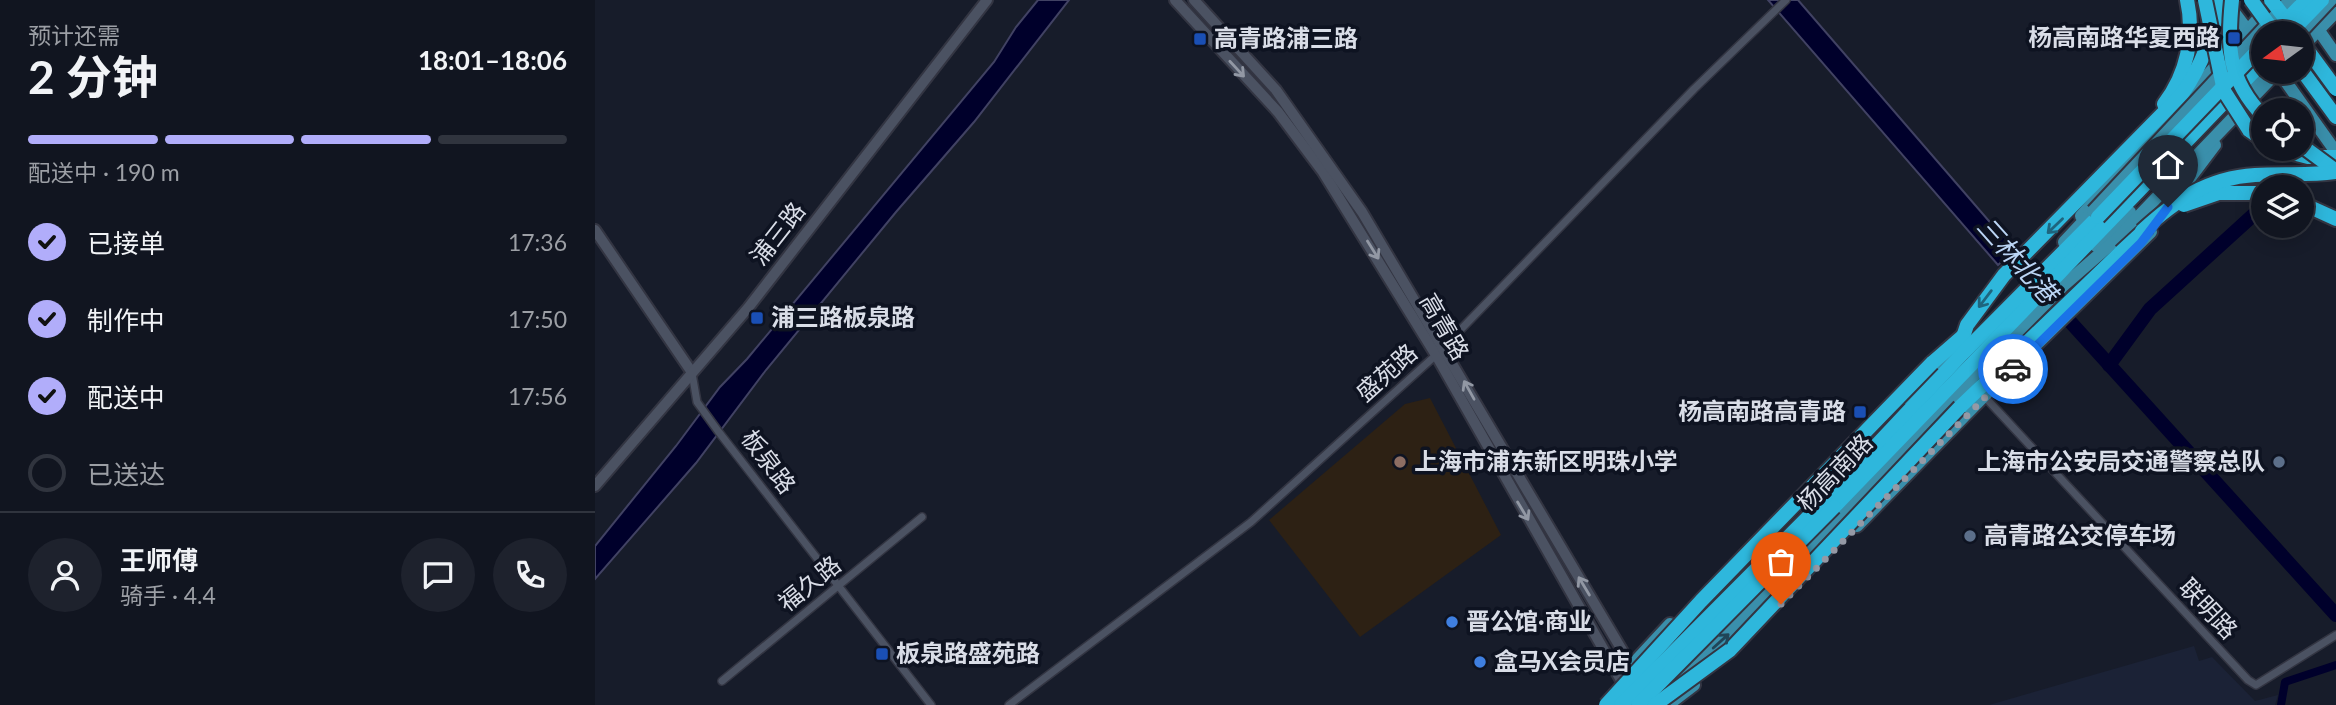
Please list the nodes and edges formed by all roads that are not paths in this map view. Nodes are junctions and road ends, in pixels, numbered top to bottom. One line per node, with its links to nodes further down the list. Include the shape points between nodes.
1 (987, 0): 58 (main road, 浦三路, via 748,308)
2 (1175, 0): 56 (main road, 高青路, one-way to 56, via 1291,128)
3 (1194, 0): 54 (main road, 高青路, via 1276,90 1303,127)
4 (1786, 0): 54 (street, 盛苑路)
5 (2187, 0): 39 (highway, via 2192,22 2179,79)
6 (2205, 0): 38 (highway, bridge, via 2224,91)
7 (2223, 0): 22 (main road); 39 (highway, bridge, via 2199,70)
8 (2232, 0): 36 (highway, bridge, via 2227,41 2237,78)
9 (2251, 0): 17 (highway, bridge)
10 (2273, 0): 19 (highway, bridge); 22 (main road, 杨高南路)
11 (2290, 0): 47 (main road, 杨高南路, bridge)
12 (2297, 0): 23 (main road)
13 (2305, 0): 18 (highway, bridge)
14 (2322, 0): 20 (highway, bridge)
15 (2331, 0): 21 (main road, bridge)
16 (2336, 12): 23 (main road)
17 (2266, 21)
18 (2285, 21)
19 (2289, 21)
20 (2302, 21)
21 (2310, 21)
22 (2247, 30): 24 (main road); 50 (main road, 杨高南路, via 2087,206)
23 (2319, 30): 25 (main road); 26 (main road)
24 (2251, 35)
25 (2314, 35)
26 (2336, 55)
27 (2251, 58): 47 (highway, 杨高南路, bridge)
28 (2314, 59): 34 (highway, bridge)
29 (2251, 74): 47 (highway, 杨高南路, bridge)
30 (2251, 84): 47 (main road, 杨高南路, bridge)
31 (2265, 84): 35 (main road, 杨高南路)
32 (2286, 84): 41 (main road)
33 (2312, 84): 37 (highway)
34 (2336, 89)
35 (2256, 92): 51 (main road, 杨高南路, via 2118,237); 52 (main road, 杨高南路, via 2154,229 2078,306)
36 (2251, 98)
37 (2336, 117)
38 (2251, 131)
39 (2125, 154): 53 (highway, one-way to 53, via 2004,275)
40 (2314, 155): 43 (highway, bridge)
41 (2336, 155): 42 (highway)
42 (2314, 157)
43 (2336, 171): 49 (highway, bridge, via 2226,178 2171,204)
44 (2251, 192): 49 (highway, bridge, via 2219,193 2190,201)
45 (2314, 208): 46 (highway)
46 (2336, 219)
47 (2102, 221): 50 (main road, 杨高南路); 51 (highway, 杨高南路); 51 (highway, 杨高南路, via 2070,264)
48 (595, 230): 58 (main road, 板泉路)
49 (2142, 231): 52 (highway, bridge, via 2121,252)
50 (2066, 240): 51 (main road, 杨高南路)
51 (2052, 275): 52 (highway, 杨高南路); 52 (main road, 杨高南路)
52 (2033, 310): 53 (main road, 杨高南路); 55 (main road); 57 (highway, 杨高南路); 57 (highway); 59 (highway, 杨高南路)
53 (1963, 335): 60 (main road, 杨高南路); 74 (highway, 杨高南路, bridge, via 1710,591)
54 (1444, 345): 56 (street, 盛苑路); 68 (main road, 高青路, one-way to 54)
55 (2032, 350): 57 (main road, 杨高南路); 62 (main road)
56 (1436, 355): 71 (main road, 高青路, one-way to 71); 73 (street, 盛苑路, via 1251,522)
57 (1992, 362): 64 (highway, 杨高南路); 71 (main road, 杨高南路, one-way to 57, via 1724,639); 71 (highway, 杨高南路, bridge, via 1960,407 1730,650)
58 (691, 371): 63 (main road, 浦三路); 66 (street, 板泉路, via 697,402)
59 (1937, 379): 60 (main road, 杨高南路); 64 (highway, 杨高南路)
60 (1918, 387): 61 (main road, 杨高南路)
61 (1907, 395): 68 (main road, 杨高南路, via 1878,408); 69 (main road, 杨高南路)
62 (1983, 396): 67 (street, 联明路, via 2248,680 2256,685); 71 (main road, via 1730,656 1673,701)
63 (595, 486)
64 (1829, 503): 71 (highway, 杨高南路, bridge)
65 (922, 517): 66 (street, 福久路)
66 (839, 586): 70 (street, 福久路); 72 (street, 板泉路)
67 (2334, 636)
68 (1632, 665): 69 (main road, 高青路); 71 (main road)
69 (1639, 678): 71 (main road)
70 (722, 681)
71 (1638, 704)
72 (931, 705)
73 (1009, 705)
74 (1606, 705)

